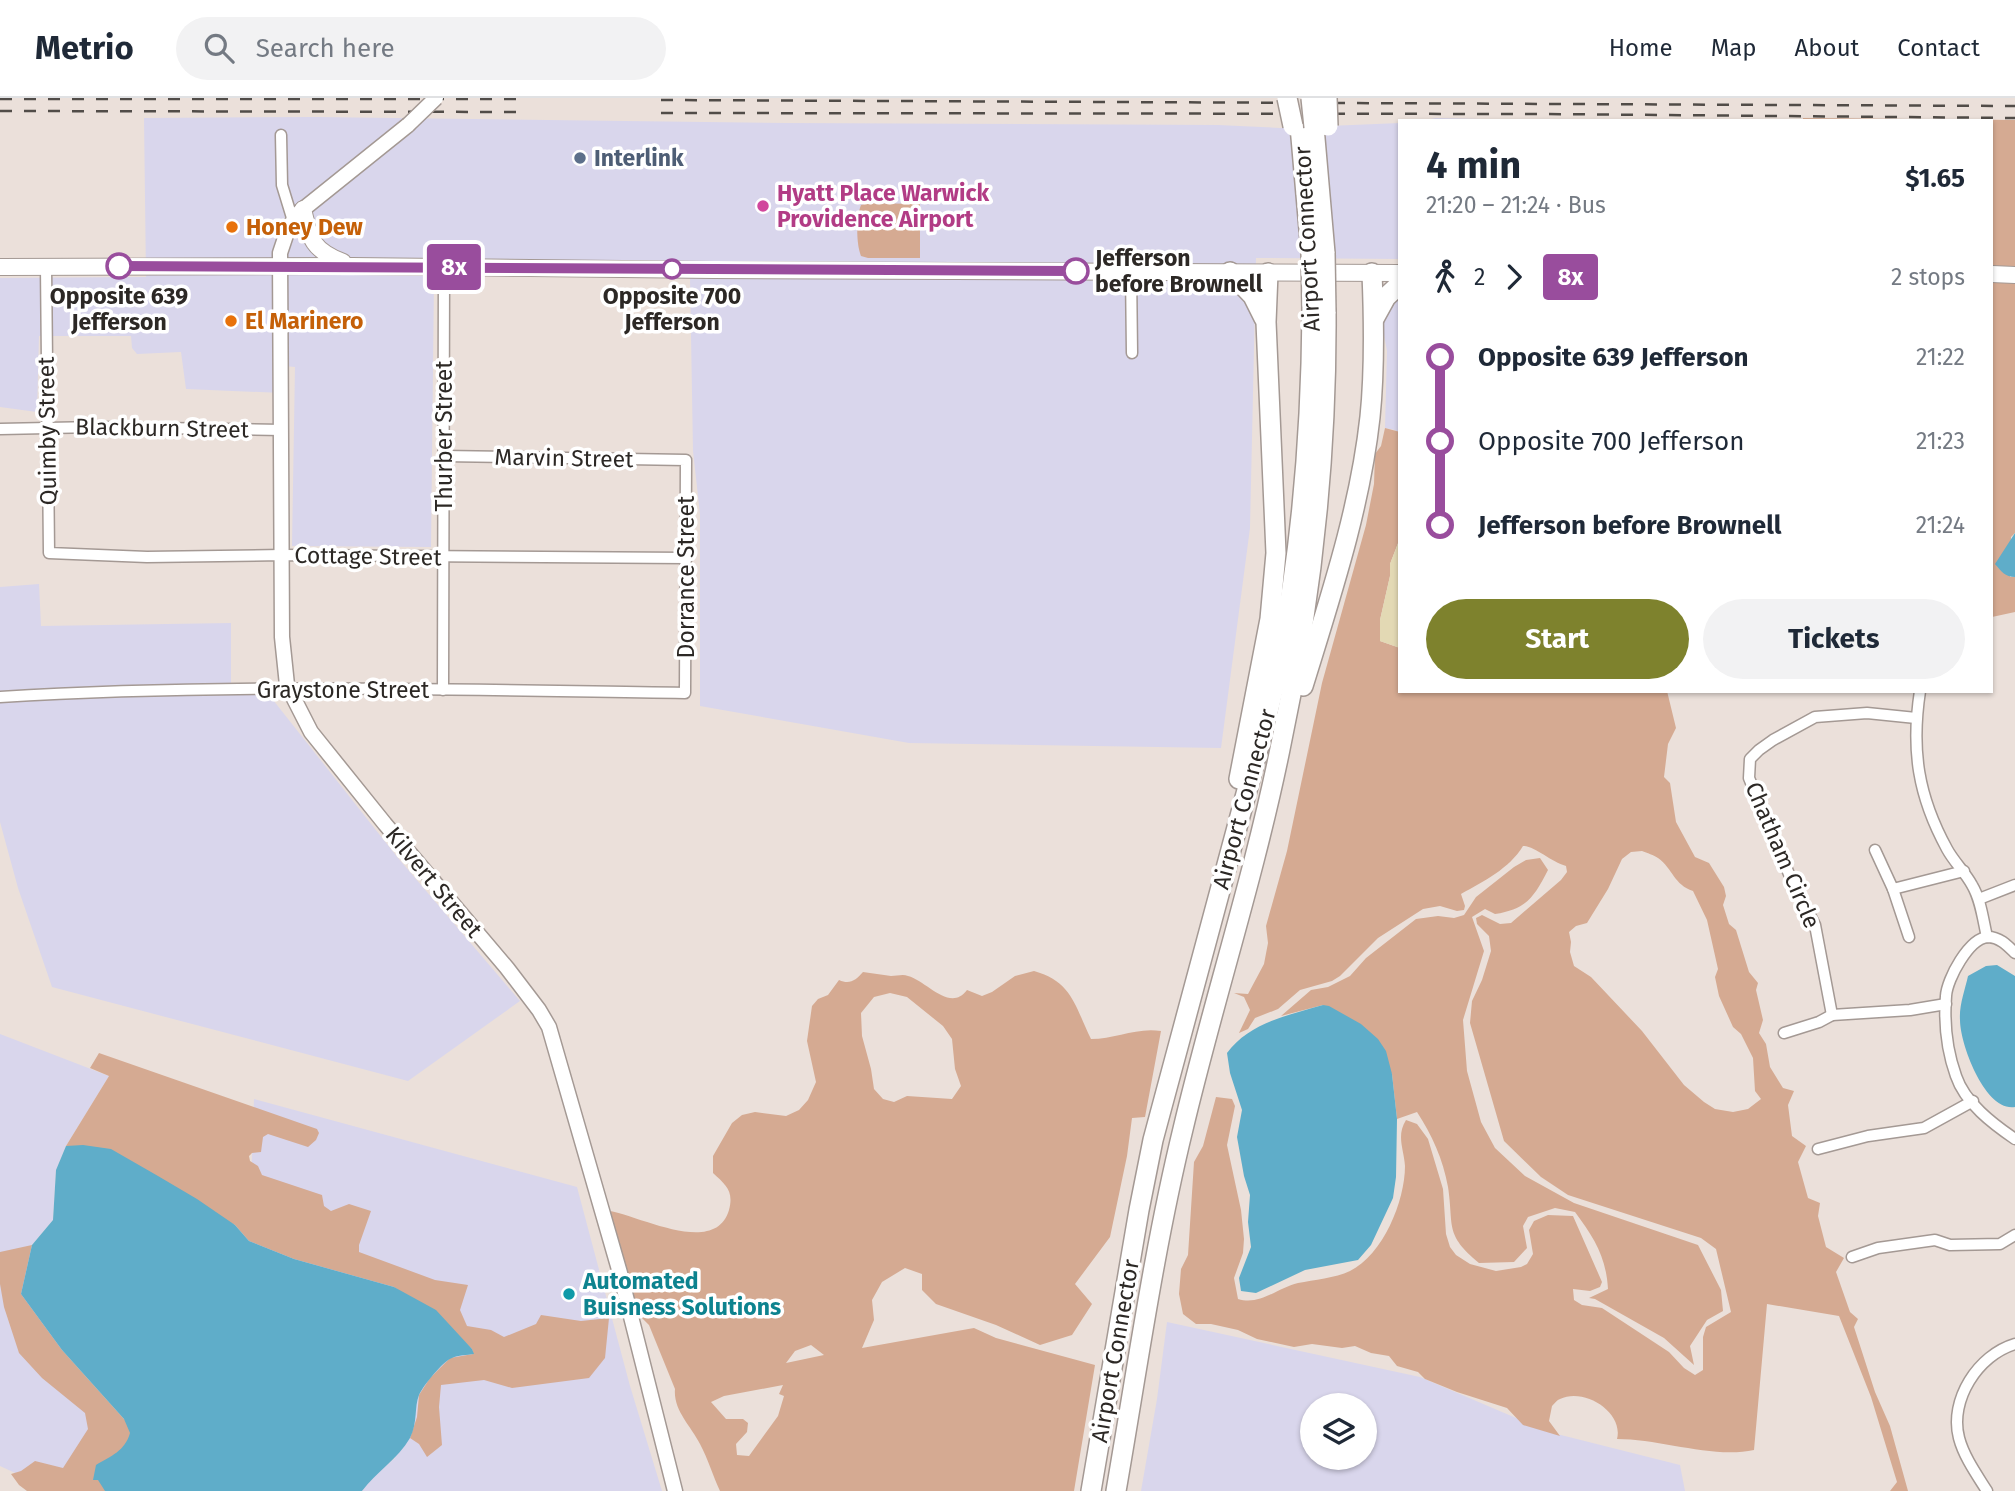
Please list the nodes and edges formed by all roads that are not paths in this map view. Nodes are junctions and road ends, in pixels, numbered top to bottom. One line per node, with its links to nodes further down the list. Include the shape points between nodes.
1 (436, 98): 8 (street, bridge)
2 (1287, 98): 6 (highway, bridge)
3 (1297, 98): 6 (highway, Airport Connector)
4 (1311, 98): 6 (highway, Airport Connector, bridge)
5 (1327, 98): 6 (highway, bridge)
6 (1309, 126): 9 (highway, Airport Connector, via 1307,188); 9 (highway, via 1329,180)
7 (281, 135): 8 (street, via 282,185)
8 (298, 215): 10 (street, Kilvert Street, via 283,243); 11 (main road, via 319,250)
9 (1320, 249): 23 (highway, Airport Connector, bridge)
10 (279, 266): 11 (main road); 13 (main road); 29 (street, Kilvert Street)
11 (352, 266): 14 (main road)
12 (0, 267): 13 (main road)
13 (47, 267): 27 (street, Quimby Street)
14 (444, 267): 15 (main road); 30 (street, Thurber Street)
15 (1131, 271): 16 (main road); 26 (street)
16 (1230, 272): 17 (main road); 25 (highway, via 1253,296)
17 (1268, 273): 18 (main road); 25 (highway)
18 (1372, 273): 19 (main road); 24 (highway)
19 (1398, 273)
20 (1993, 274): 21 (main road)
21 (2015, 275)
22 (1398, 286): 24 (highway, via 1382,302)
23 (1319, 311): 42 (highway, Airport Connector, via 1325,411 1317,517 1301,638); 44 (highway, Airport Connector, via 1290,605 1268,712)
24 (1374, 321): 42 (highway, via 1373,390 1362,470 1336,579)
25 (1266, 322): 44 (highway, via 1275,575)
26 (1132, 353)
27 (47, 428): 28 (street, Blackburn Street); 29 (street, Blackburn Street); 32 (street, Quimby Street)
28 (0, 429)
29 (282, 430): 33 (street, Kilvert Street)
30 (443, 456): 31 (street, Marvin Street); 34 (street, Thurber Street)
31 (686, 460): 35 (street, Dorrance Street)
32 (49, 553): 33 (street, Cottage Street)
33 (282, 555): 34 (street, Cottage Street); 36 (street, Kilvert Street, via 282,637)
34 (445, 557): 35 (street, Cottage Street); 37 (street, Thurber Street)
35 (687, 558): 38 (street, Dorrance Street)
36 (289, 690): 37 (street, Graystone Street); 40 (street, Graystone Street, via 91,691); 61 (street, Kilvert Street, via 311,732 508,968 547,1023 623,1286)
37 (443, 690): 38 (street, Graystone Street)
38 (685, 693)
39 (1920, 693): 41 (street)
40 (0, 697)
41 (1916, 718): 45 (street, via 1916,760 1931,818); 53 (street, Chatham Circle, via 1867,713 1815,717 1750,759 1749,778 1788,874 1815,925)
42 (1272, 788): 63 (highway, Airport Connector, via 1175,1160)
43 (1875, 849): 47 (street)
44 (1228, 855): 62 (highway, Airport Connector, via 1145,1176)
45 (1964, 872): 47 (street); 48 (street)
46 (2015, 885): 48 (street)
47 (1893, 889): 49 (street)
48 (1979, 899): 50 (street)
49 (1909, 937)
50 (1987, 937): 51 (street, via 2004,942); 52 (street, via 1974,943 1955,968 1945,993)
51 (2015, 953)
52 (1946, 1004): 53 (street); 55 (street, via 1957,1079)
53 (1832, 1015): 54 (street)
54 (1784, 1033)
55 (1973, 1101): 56 (street); 57 (street, via 1924,1128)
56 (2015, 1139)
57 (1818, 1149)
58 (2015, 1236): 59 (street, via 2000,1244 1950,1245 1935,1240 1878,1248)
59 (1852, 1257)
60 (2015, 1344): 64 (street, via 1982,1363 1965,1388 1957,1412 1959,1438)
61 (675, 1491)
62 (1091, 1491)
63 (1116, 1491)
64 (1987, 1491)

